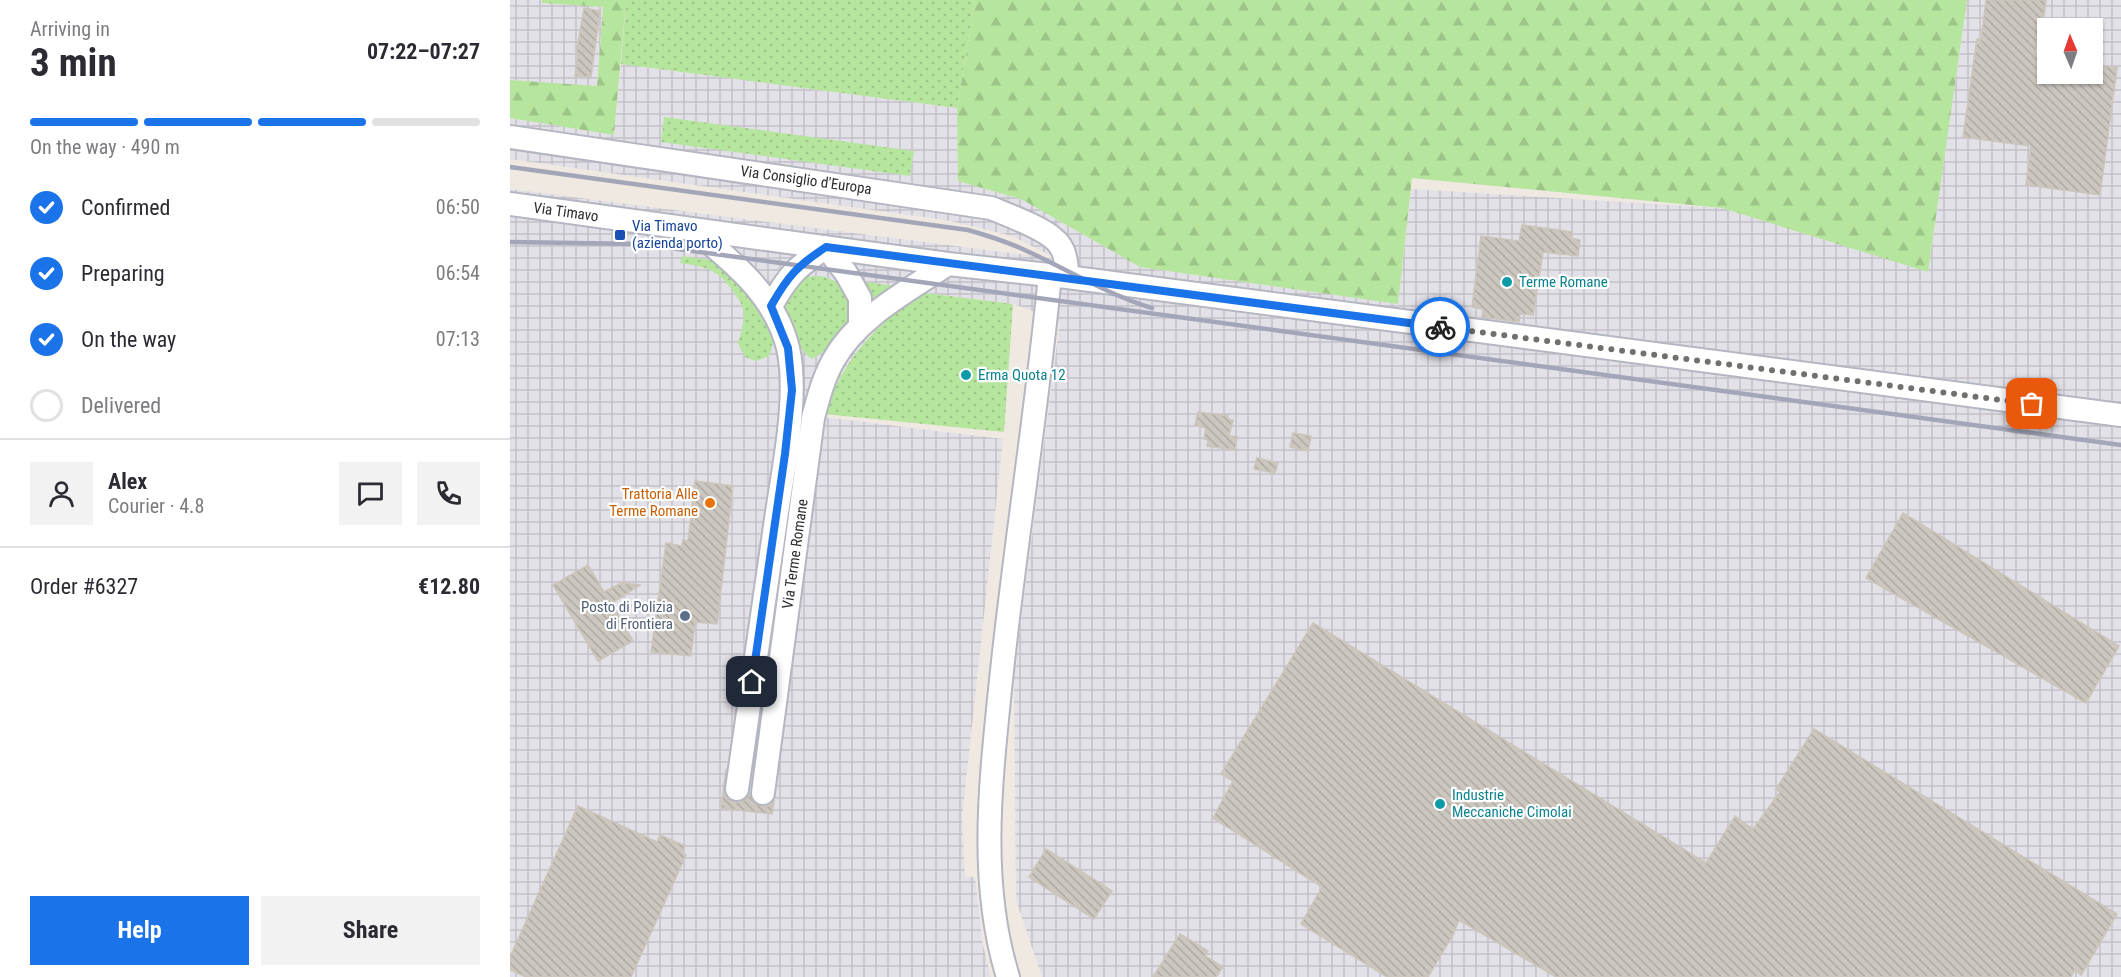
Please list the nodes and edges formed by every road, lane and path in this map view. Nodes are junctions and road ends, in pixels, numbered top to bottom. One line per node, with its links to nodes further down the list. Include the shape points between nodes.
1 (510, 137): 6 (street, Via Consiglio d'Europa, via 991,208 1055,239 1066,261)
2 (510, 204): 3 (street, Via Timavo)
3 (693, 229): 4 (street, Via Timavo); 7 (street, Via Terme Romane, via 743,271)
4 (826, 247): 5 (street, Via Timavo); 7 (street, via 786,280); 8 (street, via 860,298)
5 (948, 264): 6 (street, Via Timavo); 8 (street, Via Terme Romane)
6 (1059, 276): 9 (street, Via Timavo); 12 (street, Via Consiglio d'Europa, via 1006,627 988,837 1000,954)
7 (771, 306): 10 (street, Via Terme Romane, via 788,348 792,390)
8 (860, 326): 11 (street, Via Terme Romane, via 833,360 813,418)
9 (2121, 415)
10 (737, 789)
11 (763, 793)
12 (1008, 977)

